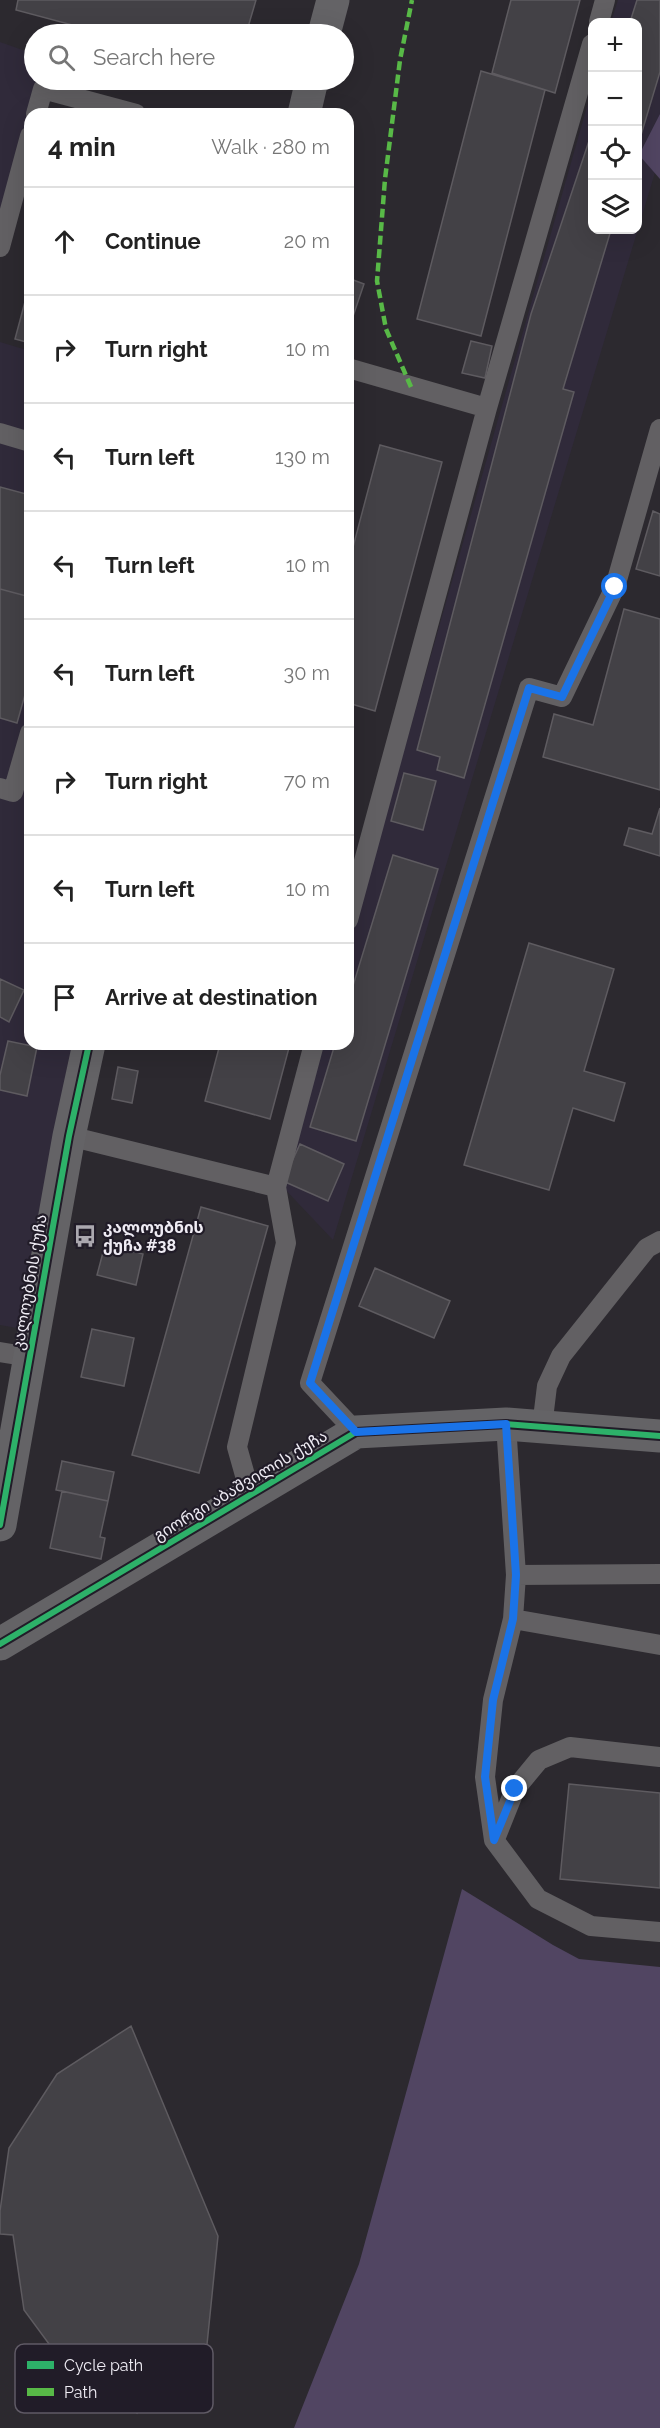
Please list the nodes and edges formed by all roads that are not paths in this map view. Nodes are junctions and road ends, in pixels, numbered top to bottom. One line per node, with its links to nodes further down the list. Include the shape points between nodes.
1 (333, 0): 4 (street)
2 (605, 0): 3 (lane)
3 (600, 18)
4 (327, 24)
5 (588, 58): 15 (lane)
6 (43, 90): 9 (lane)
7 (47, 90): 10 (lane)
8 (310, 90): 11 (street)
9 (38, 108)
10 (114, 108)
11 (305, 108)
12 (24, 158): 13 (lane)
13 (0, 247)
14 (354, 370): 15 (lane)
15 (487, 408): 21 (lane)
16 (660, 429): 30 (lane, via 615,587 562,697 529,688 310,1383)
17 (0, 433): 18 (lane)
18 (24, 440)
19 (24, 755): 20 (lane, via 14,792)
20 (0, 788)
21 (354, 898)
22 (88, 1050): 24 (street, კალოუბნის ქუჩა)
23 (312, 1050): 25 (lane)
24 (69, 1136): 25 (lane); 27 (street, კალოუბნის ქუჩა)
25 (276, 1187): 32 (lane, via 286,1243 237,1447)
26 (660, 1241): 29 (lane, via 647,1248 561,1356 547,1386)
27 (15, 1355): 33 (street, კალოუბნის ქუჩა)
28 (506, 1424): 29 (street, გიორგი აბაშვილის ქუჩა); 30 (street, გიორგი აბაშვილის ქუჩა); 35 (lane)
29 (542, 1427): 31 (street, გიორგი აბაშვილის ქუჩა)
30 (356, 1432): 32 (street, გიორგი აბაშვილის ქუჩა)
31 (660, 1436)
32 (250, 1494): 37 (street, გიორგი აბაშვილის ქუჩა)
33 (0, 1525)
34 (660, 1574): 35 (lane)
35 (516, 1575): 36 (lane)
36 (513, 1619): 38 (lane); 40 (lane, via 493,1700 485,1777)
37 (0, 1644)
38 (660, 1645)
39 (660, 1757): 40 (lane, via 570,1747 539,1760 515,1789)
40 (494, 1840): 41 (lane, via 538,1899 591,1926)
41 (660, 1932)

